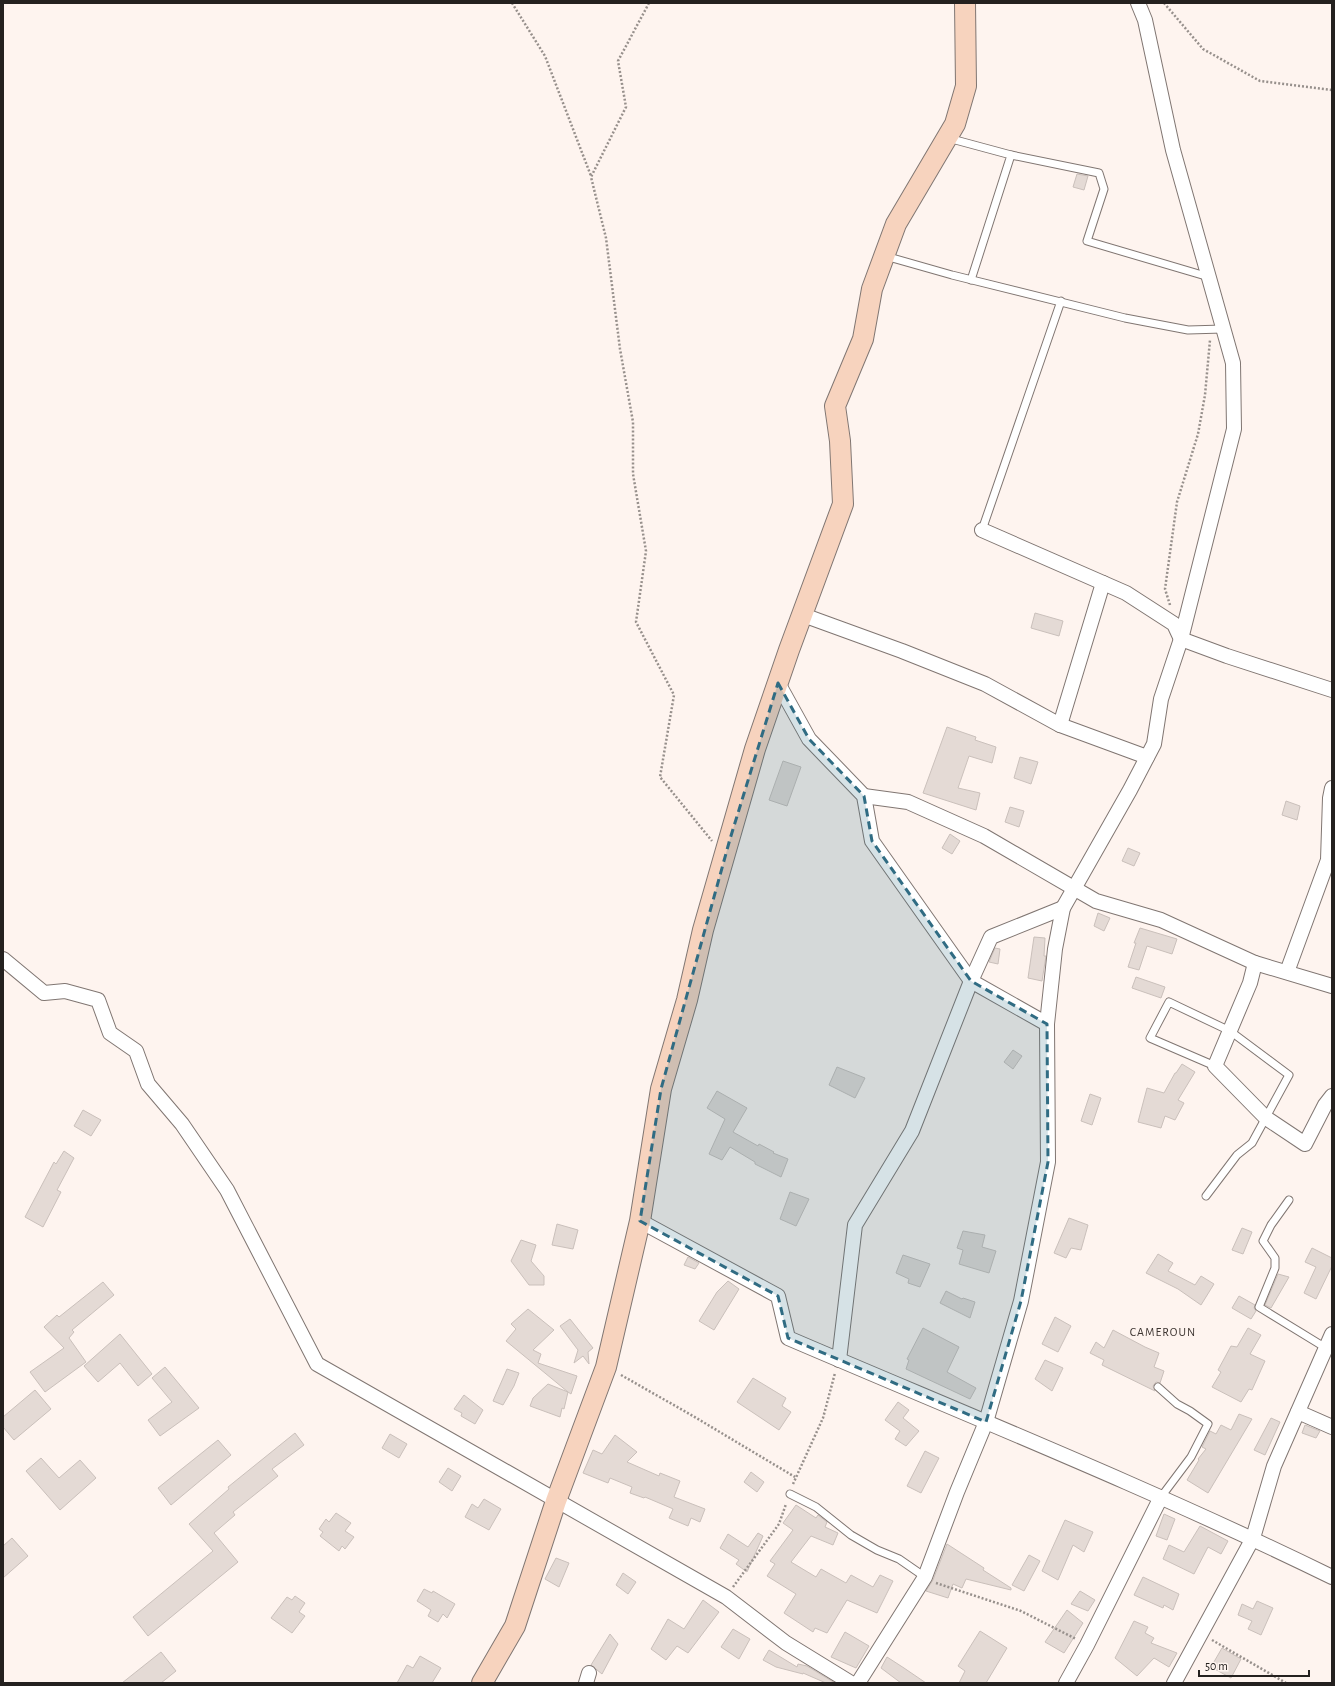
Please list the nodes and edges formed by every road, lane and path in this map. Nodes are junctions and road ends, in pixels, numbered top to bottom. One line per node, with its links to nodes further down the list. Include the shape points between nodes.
1 (512, 3): 9 (path, via 545,56)
2 (649, 3): 9 (path, via 618,61 626,107)
3 (965, 3): 7 (main road, via 966,86 955,124)
4 (1138, 3): 11 (street, via 1145,20 1173,150)
5 (1164, 3): 6 (path, via 1203,49 1260,81)
6 (1332, 90)
7 (946, 138): 8 (lane); 10 (main road, via 896,224)
8 (1011, 155): 11 (lane, via 1099,173 1104,189 1087,241); 12 (lane)
9 (591, 177): 26 (path, via 606,238 620,349 633,422 633,474 646,551 636,622 674,695 660,776)
10 (884, 256): 12 (lane); 18 (main road, via 872,289 863,338 835,406 840,441 843,504)
11 (1209, 277): 14 (street)
12 (971, 280): 13 (lane)
13 (1061, 301): 14 (lane, via 1125,318 1188,330); 15 (lane)
14 (1217, 329): 17 (path, via 1210,345 1198,434 1176,509 1166,589); 19 (street, via 1233,363 1234,429)
15 (982, 530): 16 (street)
16 (1103, 583): 19 (street, via 1126,593 1174,624); 22 (street)
17 (1172, 610)
18 (803, 615): 20 (main road); 22 (street, via 985,684)
19 (1180, 639): 21 (street); 23 (street, via 1161,699 1154,744)
20 (778, 683): 25 (street, via 809,739); 26 (main road, via 755,749)
21 (1332, 690)
22 (1060, 725): 23 (street)
23 (1147, 757): 27 (street)
24 (1332, 788): 31 (street, via 1328,860)
25 (864, 796): 27 (street, via 908,802 984,836); 32 (street, via 872,841)
26 (724, 857): 41 (main road, via 661,1089)
27 (1073, 889): 28 (street); 30 (street, via 1096,901 1162,920)
28 (1063, 908): 32 (street, via 990,937); 34 (street, via 1055,949)
29 (3, 959): 53 (street, via 44,993 65,991 98,1000 110,1033 136,1051 148,1084 182,1124 227,1190 316,1364)
30 (1255, 963): 31 (street); 35 (street, via 1250,984)
31 (1287, 972): 33 (street)
32 (971, 981): 34 (street); 44 (street, via 912,1131 854,1225)
33 (1332, 986)
34 (1047, 1024): 48 (street, via 1048,1162 1021,1300)
35 (1230, 1031): 36 (street); 36 (lane, via 1169,1002 1150,1038); 38 (lane, via 1289,1075)
36 (1215, 1066): 38 (street)
37 (1330, 1104): 38 (street, via 1305,1144)
38 (1266, 1118): 39 (lane, via 1252,1143 1237,1155)
39 (1206, 1196)
40 (1289, 1200): 43 (lane, via 1263,1241 1275,1258 1275,1268 1258,1307)
41 (640, 1221): 44 (street, via 778,1296 788,1338); 45 (main road)
42 (1332, 1334): 43 (street)
43 (1326, 1348): 47 (street)
44 (839, 1360): 48 (street)
45 (606, 1367): 50 (path); 53 (main road)
46 (1158, 1387): 52 (lane, via 1177,1404 1190,1410 1208,1424 1191,1457)
47 (1298, 1412): 49 (street); 54 (street, via 1274,1466)
48 (986, 1422): 52 (street); 55 (street)
49 (1332, 1427)
50 (795, 1478)
51 (790, 1494): 55 (lane, via 816,1507 851,1535 899,1559)
52 (1161, 1497): 54 (street); 58 (street)
53 (556, 1501): 59 (main road, via 515,1626); 60 (street, via 726,1597 786,1643)
54 (1253, 1538): 56 (street); 57 (street)
55 (925, 1577): 58 (path, via 1021,1610); 61 (street)
56 (1332, 1577)
57 (1201, 1633): 63 (street); 64 (path)
58 (1087, 1645): 62 (street)
59 (482, 1683)
60 (851, 1683)
61 (858, 1683)
62 (1066, 1683)
63 (1174, 1683)
64 (1286, 1683)

